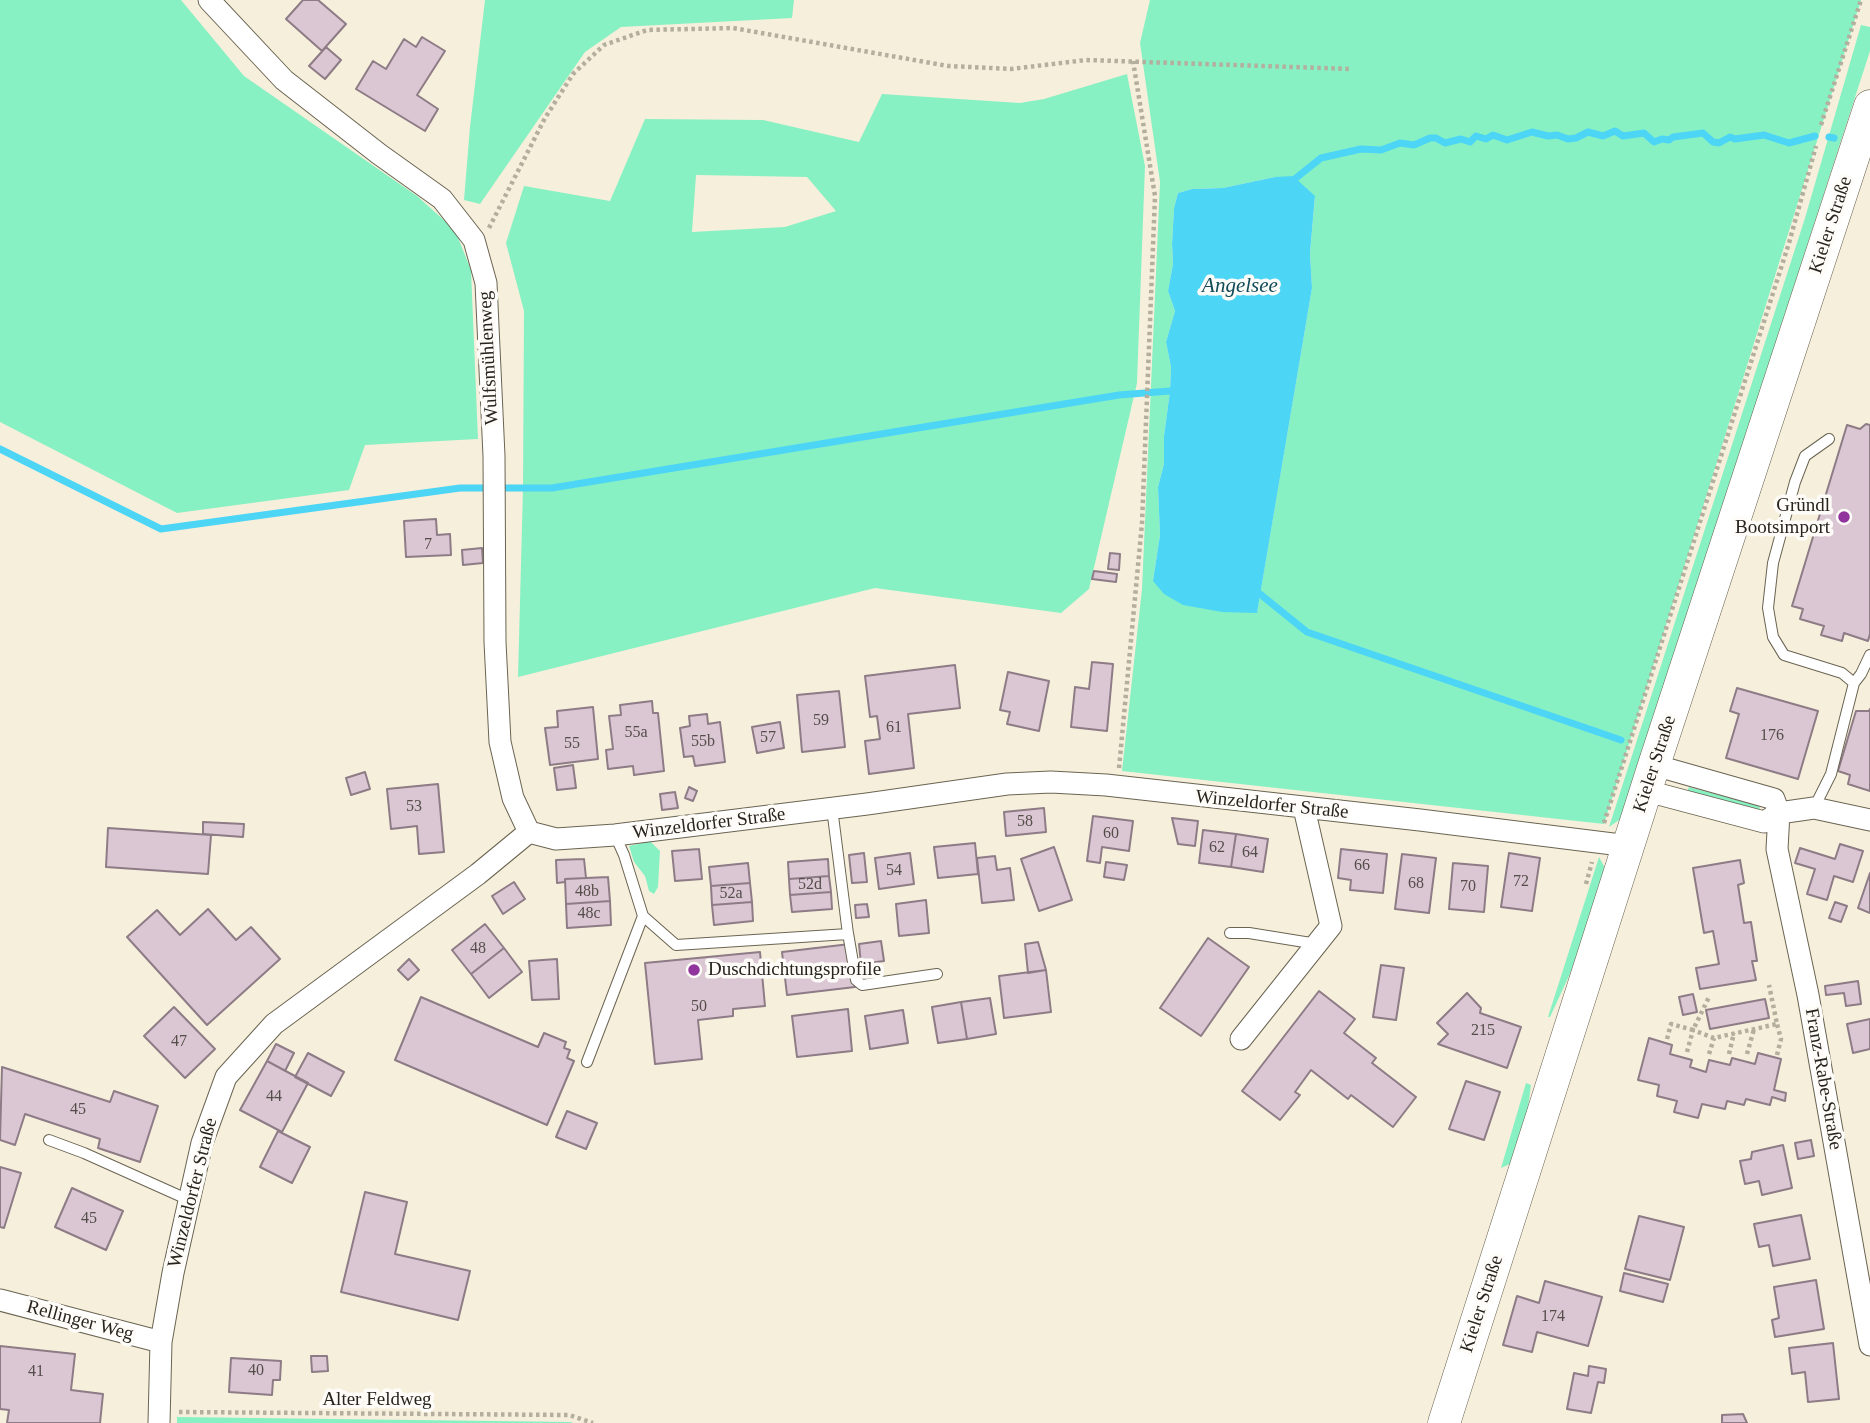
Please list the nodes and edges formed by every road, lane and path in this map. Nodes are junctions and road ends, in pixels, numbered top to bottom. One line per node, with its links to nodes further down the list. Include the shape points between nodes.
1 (209, 0): 7 (street, Wulfsmühlenweg, via 284,80 442,199)
2 (1861, 0): 6 (path)
3 (1133, 61): 4 (path); 7 (path, via 1086,60 1011,69 948,66 733,28 647,30 604,45 573,75 545,118 492,226); 9 (path, via 1155,196 1149,395)
4 (1352, 69)
5 (1870, 106): 13 (main road, Kieler Straße)
6 (1821, 125)
7 (474, 240): 20 (street, Wulfsmühlenweg, via 486,283 500,742 513,799)
8 (1829, 439): 12 (lane, via 1805,456 1795,482 1773,563 1768,608 1773,637 1784,654 1842,673)
9 (1135, 585): 10 (path); 14 (path)
10 (1142, 586)
11 (1870, 655): 12 (lane)
12 (1854, 684): 17 (lane, via 1831,774)
13 (1651, 778): 18 (street, via 1764,822); 22 (main road, Kieler Straße)
14 (1117, 787): 15 (street, Winzeldorfer Straße, via 1007,784); 16 (street, Winzeldorfer Straße)
15 (832, 808): 21 (street, Winzeldorfer Straße); 24 (lane)
16 (1304, 808): 22 (street, Winzeldorfer Straße); 26 (street, via 1331,926)
17 (1814, 808): 18 (street); 19 (street)
18 (1779, 813): 47 (street, Franz-Rabe-Straße, via 1777,849 1808,995)
19 (1870, 820)
20 (529, 832): 21 (street, Winzeldorfer Straße, via 556,839); 44 (street, Winzeldorfer Straße, via 274,1024 226,1077)
21 (615, 835): 23 (lane)
22 (1629, 846): 50 (main road, Kieler Straße)
23 (643, 916): 24 (lane, via 676,945); 42 (lane)
24 (848, 933): 27 (lane, via 856,981 862,985)
25 (1230, 933): 26 (lane)
26 (1317, 944): 35 (street)
27 (937, 974)
28 (1769, 985): 30 (path)
29 (1709, 997): 32 (path)
30 (1777, 1024): 31 (path); 41 (path, via 1781,1039)
31 (1754, 1029): 33 (path); 40 (path)
32 (1693, 1030): 34 (path); 36 (path, via 1671,1024); 37 (path)
33 (1734, 1033): 34 (path); 39 (path)
34 (1714, 1038): 38 (path)
35 (1241, 1039)
36 (1667, 1039)
37 (1688, 1052)
38 (1709, 1054)
39 (1729, 1054)
40 (1747, 1054)
41 (1777, 1055)
42 (587, 1062)
43 (48, 1140): 44 (lane)
44 (188, 1200): 46 (street, Winzeldorfer Straße)
45 (0, 1300): 46 (street, Rellinger Weg)
46 (161, 1342): 48 (street, Winzeldorfer Straße)
47 (1870, 1345)
48 (159, 1418): 49 (path, Alter Feldweg, via 569,1415)
49 (593, 1423)
50 (1444, 1423)

